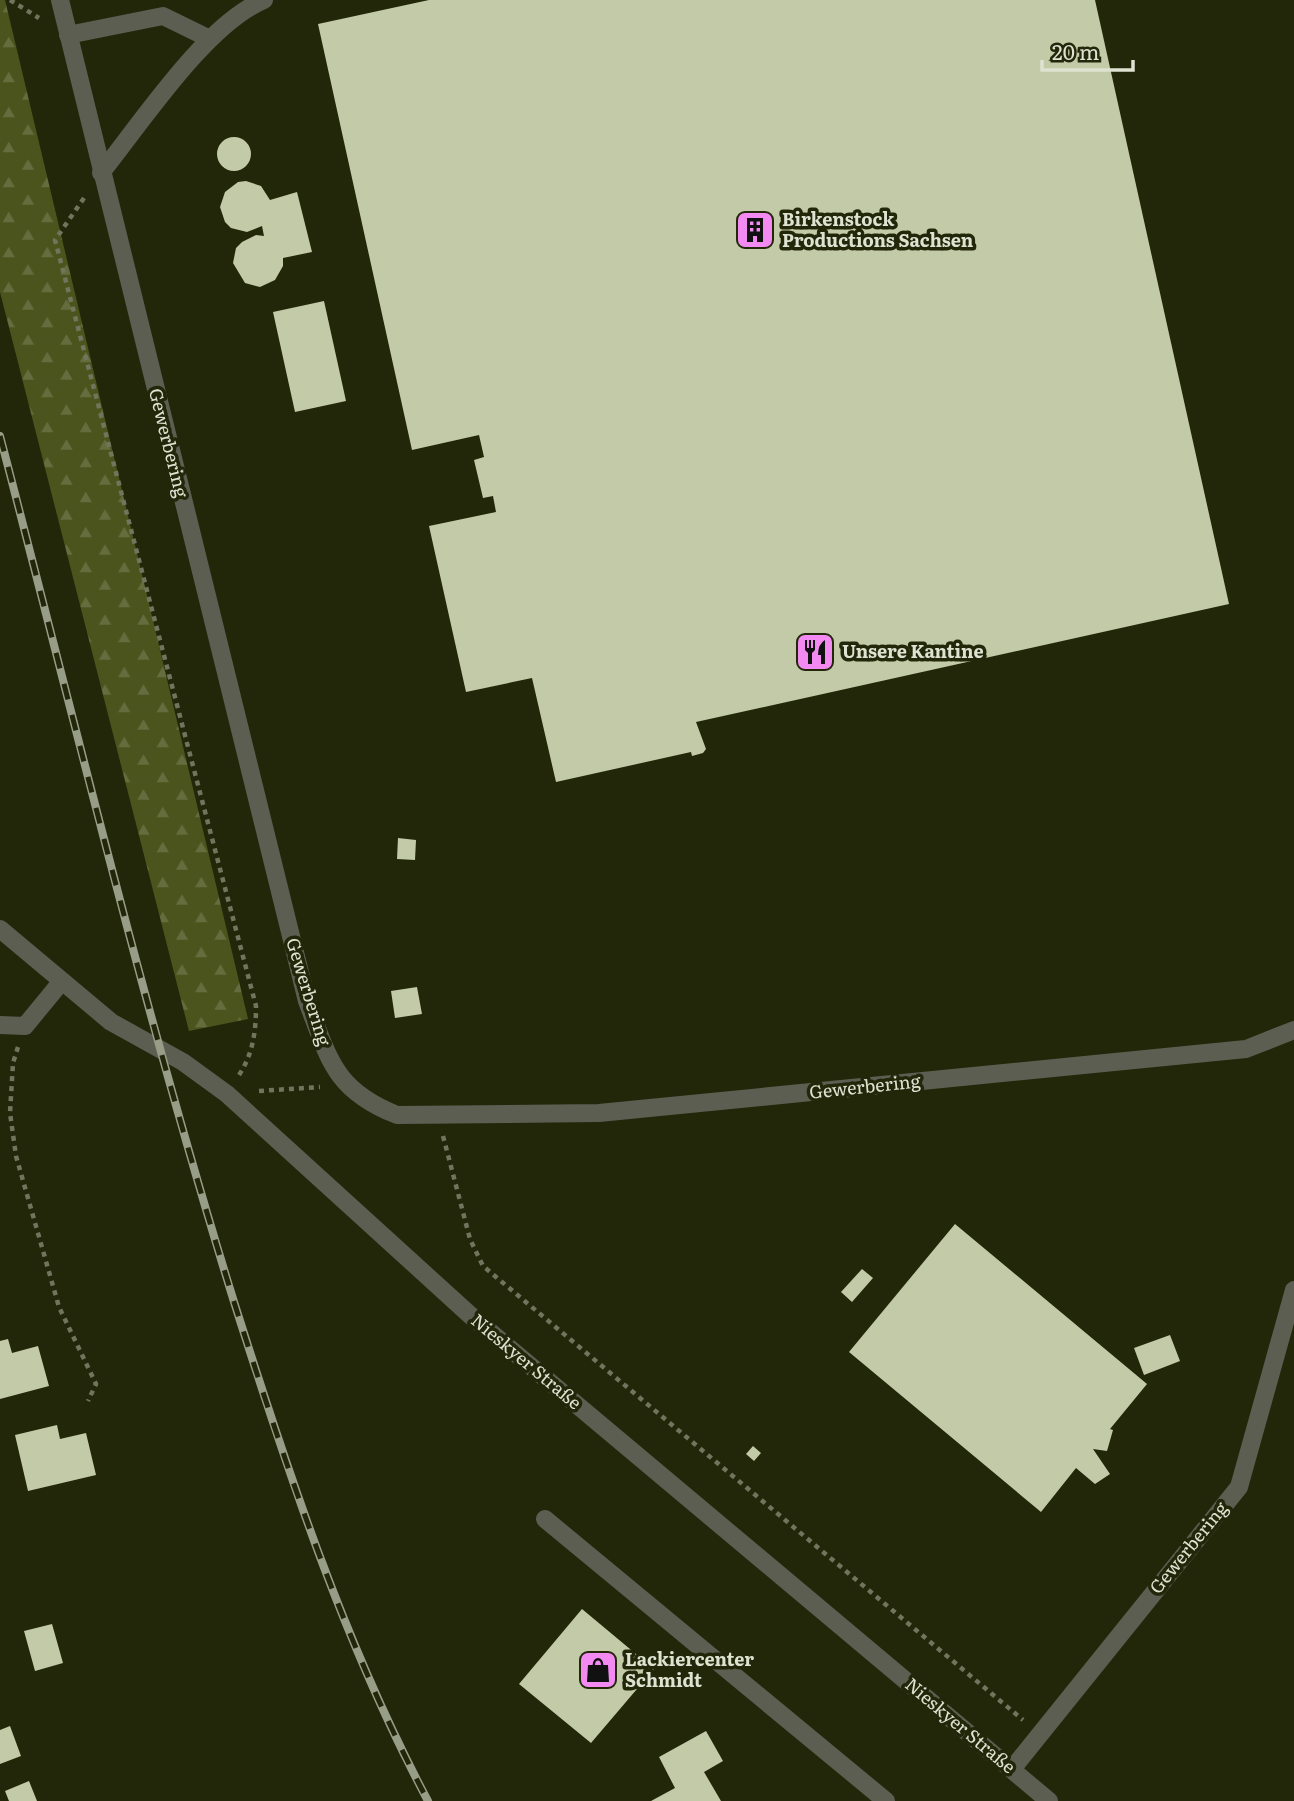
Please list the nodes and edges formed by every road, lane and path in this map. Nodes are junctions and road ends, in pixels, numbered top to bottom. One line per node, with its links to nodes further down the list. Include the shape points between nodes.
1 (60, 0): 3 (street, Gewerbering)
2 (264, 0): 4 (street, via 246,8)
3 (68, 35): 4 (street, via 163,16); 5 (street, Gewerbering)
4 (210, 38): 5 (street)
5 (101, 173): 11 (street, Gewerbering, via 307,1000 328,1056); 12 (path, via 55,240 256,1006 256,1030 247,1063)
6 (0, 929): 7 (street, Nieskyer Straße)
7 (62, 981): 9 (street); 12 (street, Nieskyer Straße, via 111,1022 183,1062)
8 (0, 1025): 9 (street)
9 (25, 1026): 15 (path, via 13,1063 10,1113 16,1156 59,1307 96,1384)
10 (1294, 1030): 13 (street, Gewerbering, via 1246,1049 599,1113)
11 (346, 1084): 12 (path); 13 (street, Gewerbering, via 367,1103 397,1115)
12 (227, 1094): 18 (street, Nieskyer Straße, via 470,1315)
13 (438, 1115): 17 (path, via 470,1239 483,1266)
14 (1294, 1290): 17 (street, Gewerbering, via 1239,1486)
15 (88, 1401)
16 (545, 1519): 19 (street)
17 (1040, 1734): 18 (street, Gewerbering)
18 (1012, 1769): 20 (street, Nieskyer Straße)
19 (886, 1801)
20 (1049, 1801)

